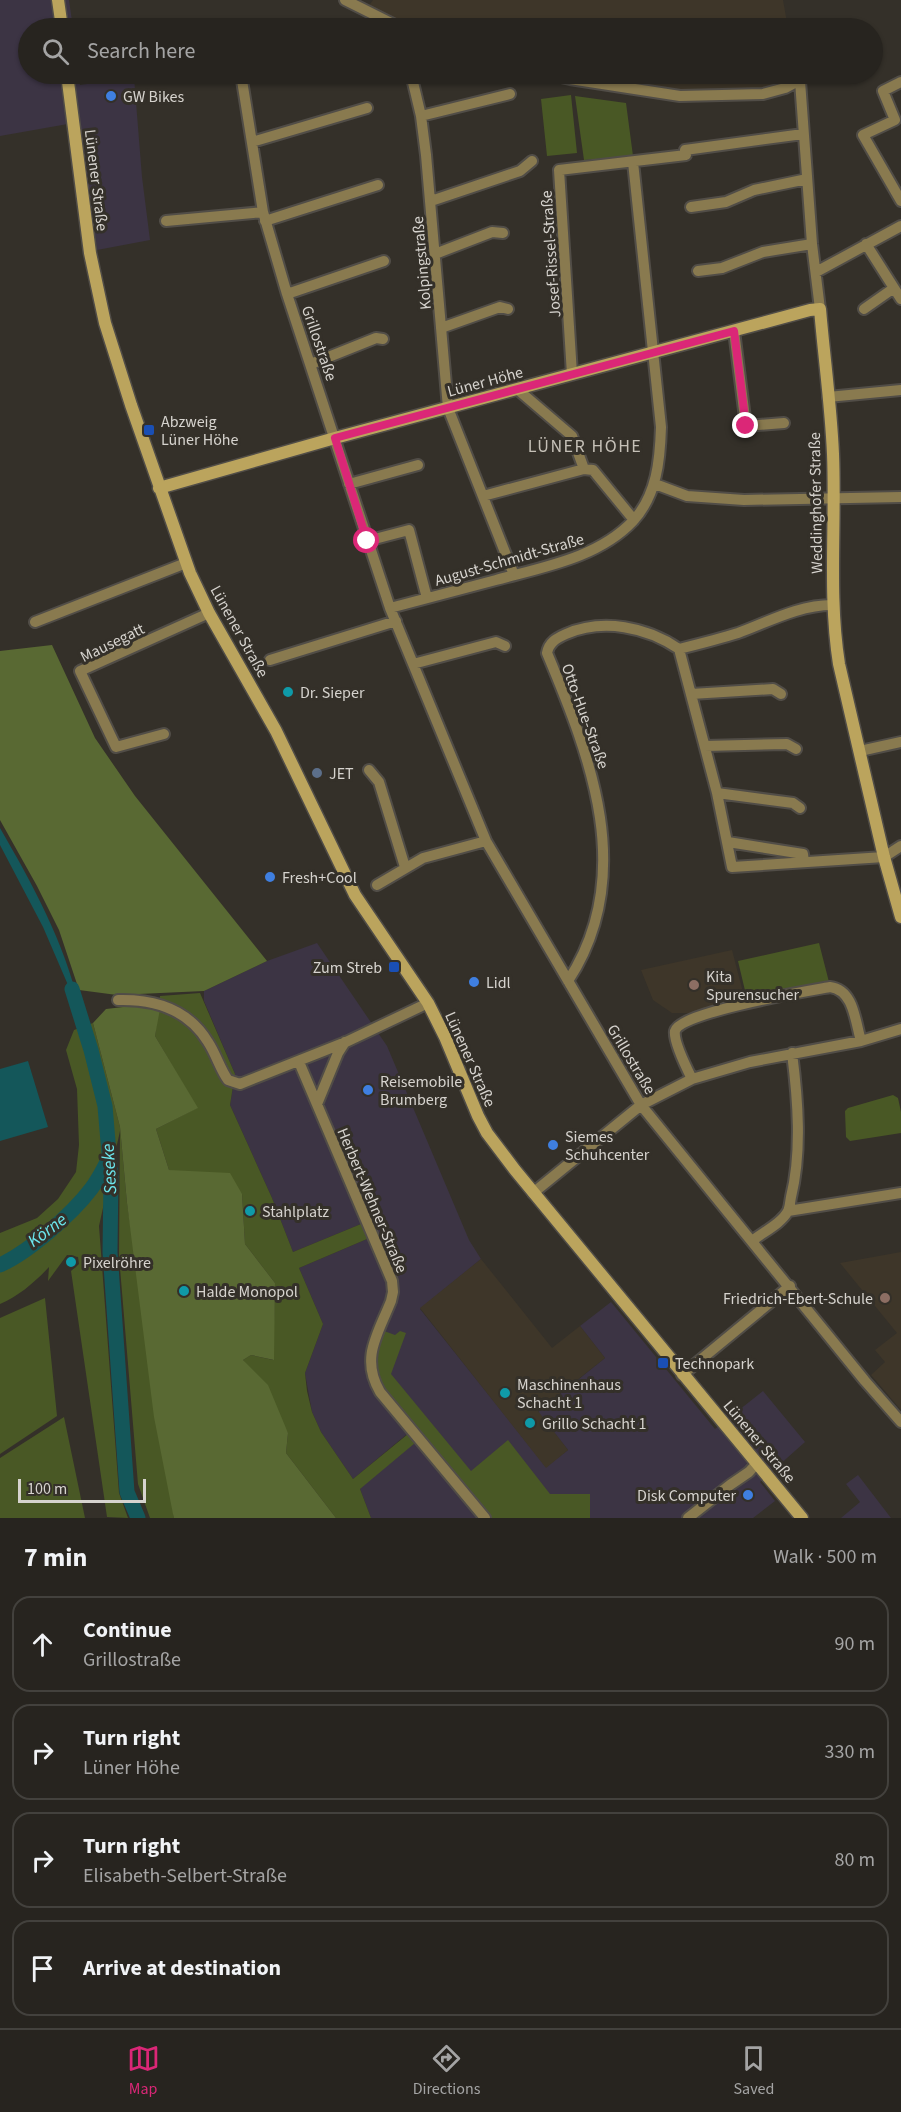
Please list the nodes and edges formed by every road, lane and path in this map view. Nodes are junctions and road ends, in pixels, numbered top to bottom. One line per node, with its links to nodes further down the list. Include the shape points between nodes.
1 (58, 0): 3 (main road)
2 (345, 0): 4 (street)
3 (61, 18)
4 (381, 18)
5 (901, 82): 22 (street, via 883,91 896,120 863,135)
6 (68, 84): 56 (main road, Lünener Straße, via 97,291)
7 (243, 84): 16 (street, Grillostraße)
8 (413, 84): 14 (street, Kolpingstraße)
9 (602, 84): 10 (street, via 680,96 763,94)
10 (794, 84)
11 (800, 84): 15 (street, Weddinghofer Straße)
12 (510, 94): 14 (street)
13 (367, 108): 16 (street)
14 (421, 116): 21 (street, Kolpingstraße)
15 (803, 134): 18 (street); 19 (street, Weddinghofer Straße)
16 (252, 142): 24 (street, Grillostraße)
17 (532, 161): 21 (street, via 520,171)
18 (633, 162): 43 (street, August-Schmidt-Straße); 45 (street, Josef-Rissel-Straße, via 559,170)
19 (807, 179): 23 (street, via 754,190 726,202); 28 (street, Weddinghofer Straße)
20 (378, 185): 24 (street)
21 (431, 201): 30 (street, Kolpingstraße)
22 (901, 201)
23 (691, 207)
24 (264, 216): 25 (street); 35 (street, Grillostraße)
25 (166, 221)
26 (901, 226): 29 (street)
27 (503, 233): 30 (street, via 492,232)
28 (812, 244): 32 (street, via 763,252 722,268); 33 (street, Weddinghofer Straße)
29 (866, 244): 33 (street); 34 (street)
30 (435, 254): 40 (street, Kolpingstraße)
31 (384, 261): 35 (street)
32 (698, 271)
33 (816, 272): 38 (street, Weddinghofer Straße)
34 (894, 288): 36 (street); 39 (street)
35 (287, 294): 44 (street, Grillostraße)
36 (901, 299)
37 (508, 309): 40 (street, via 500,307)
38 (820, 309): 41 (main road, Lüner Höhe); 48 (main road, Weddinghofer Straße)
39 (864, 309)
40 (441, 328): 49 (street, Kolpingstraße)
41 (734, 331): 43 (main road, Lüner Höhe); 50 (street, via 746,426)
42 (383, 339): 44 (street, via 376,338)
43 (654, 353): 45 (main road, Lüner Höhe); 55 (street, August-Schmidt-Straße, via 661,427)
44 (311, 364): 51 (street, Grillostraße)
45 (572, 374): 46 (main road, Lüner Höhe)
46 (517, 389): 49 (main road, Lüner Höhe); 53 (street, via 572,436)
47 (901, 390): 48 (street)
48 (828, 397): 59 (main road, Weddinghofer Straße)
49 (448, 408): 51 (main road, Lüner Höhe); 57 (street, Kolpingstraße)
50 (784, 423)
51 (335, 438): 54 (street, Grillostraße); 56 (main road, Lüner Höhe)
52 (418, 465): 54 (street)
53 (584, 469): 57 (street); 60 (street, via 593,470)
54 (349, 484): 61 (street, Grillostraße)
55 (655, 484): 59 (street, via 687,496 732,500); 60 (street, August-Schmidt-Straße)
56 (159, 488): 62 (main road, Lünener Straße)
57 (483, 496): 63 (street, Kolpingstraße)
58 (901, 497): 59 (street)
59 (834, 498): 65 (main road, Weddinghofer Straße)
60 (634, 520): 63 (street, August-Schmidt-Straße, via 583,555)
61 (367, 541): 64 (street, via 409,530); 66 (street, Grillostraße)
62 (186, 563): 67 (main road, Lünener Straße); 69 (street)
63 (514, 575): 64 (street, August-Schmidt-Straße)
64 (427, 598): 66 (street, August-Schmidt-Straße)
65 (832, 605): 71 (street, via 806,608); 80 (main road, Weddinghofer Straße, via 839,664)
66 (390, 608): 68 (street, Grillostraße)
67 (209, 613): 76 (street, Mausegatt, via 80,671 116,747); 94 (main road, Lünener Straße, via 276,730 355,895)
68 (396, 621): 72 (street); 73 (street, Grillostraße)
69 (35, 622)
70 (505, 646): 73 (street, via 496,642)
71 (679, 649): 74 (street); 92 (street, Otto-Hue-Straße, via 636,630 602,625 555,639 548,647 595,786 604,861 601,902 582,960)
72 (270, 660)
73 (413, 664): 84 (street, Grillostraße)
74 (691, 694): 75 (street, via 772,689); 78 (street)
75 (781, 694)
76 (164, 734)
77 (901, 742): 80 (street)
78 (705, 746): 79 (street, via 788,744); 82 (street)
79 (796, 749)
80 (860, 750): 87 (main road, Weddinghofer Straße)
81 (369, 770): 89 (street, via 379,782)
82 (717, 793): 83 (street, via 793,803); 85 (street)
83 (800, 808)
84 (486, 841): 89 (street, via 423,858); 92 (street, Grillostraße)
85 (728, 842): 88 (street, via 803,854); 88 (street, via 732,867)
86 (901, 846): 87 (street)
87 (884, 857): 88 (street); 91 (main road, Weddinghofer Straße)
88 (804, 862)
89 (405, 867): 90 (street)
90 (376, 885)
91 (901, 917)
92 (568, 981): 102 (street, Grillostraße)
93 (118, 1000): 99 (street, via 162,1004 188,1019 200,1030 223,1074 233,1083 247,1083)
94 (428, 1004): 97 (street); 103 (main road, Lünener Straße, via 483,1124)
95 (901, 1029): 96 (street)
96 (861, 1041): 98 (street); 100 (street, via 850,1001 836,988 756,1001 679,1025 675,1039)
97 (346, 1042): 99 (street); 101 (street)
98 (792, 1053): 100 (street); 105 (street, via 796,1153)
99 (299, 1062): 101 (street, Herbert-Wehner-Straße)
100 (692, 1079): 102 (street)
101 (316, 1104): 111 (street, Herbert-Wehner-Straße, via 392,1281 391,1300 371,1355 374,1380)
102 (641, 1105): 103 (street); 106 (street, Grillostraße)
103 (533, 1193): 108 (main road, Lünener Straße)
104 (901, 1193): 105 (street)
105 (788, 1211): 106 (street)
106 (752, 1241): 107 (street, Grillostraße)
107 (789, 1286): 108 (street); 109 (street, Grillostraße)
108 (682, 1375): 110 (main road, Lünener Straße)
109 (901, 1422)
110 (757, 1463): 112 (street); 113 (main road, Lünener Straße)
111 (485, 1518)
112 (688, 1518)
113 (802, 1518)

